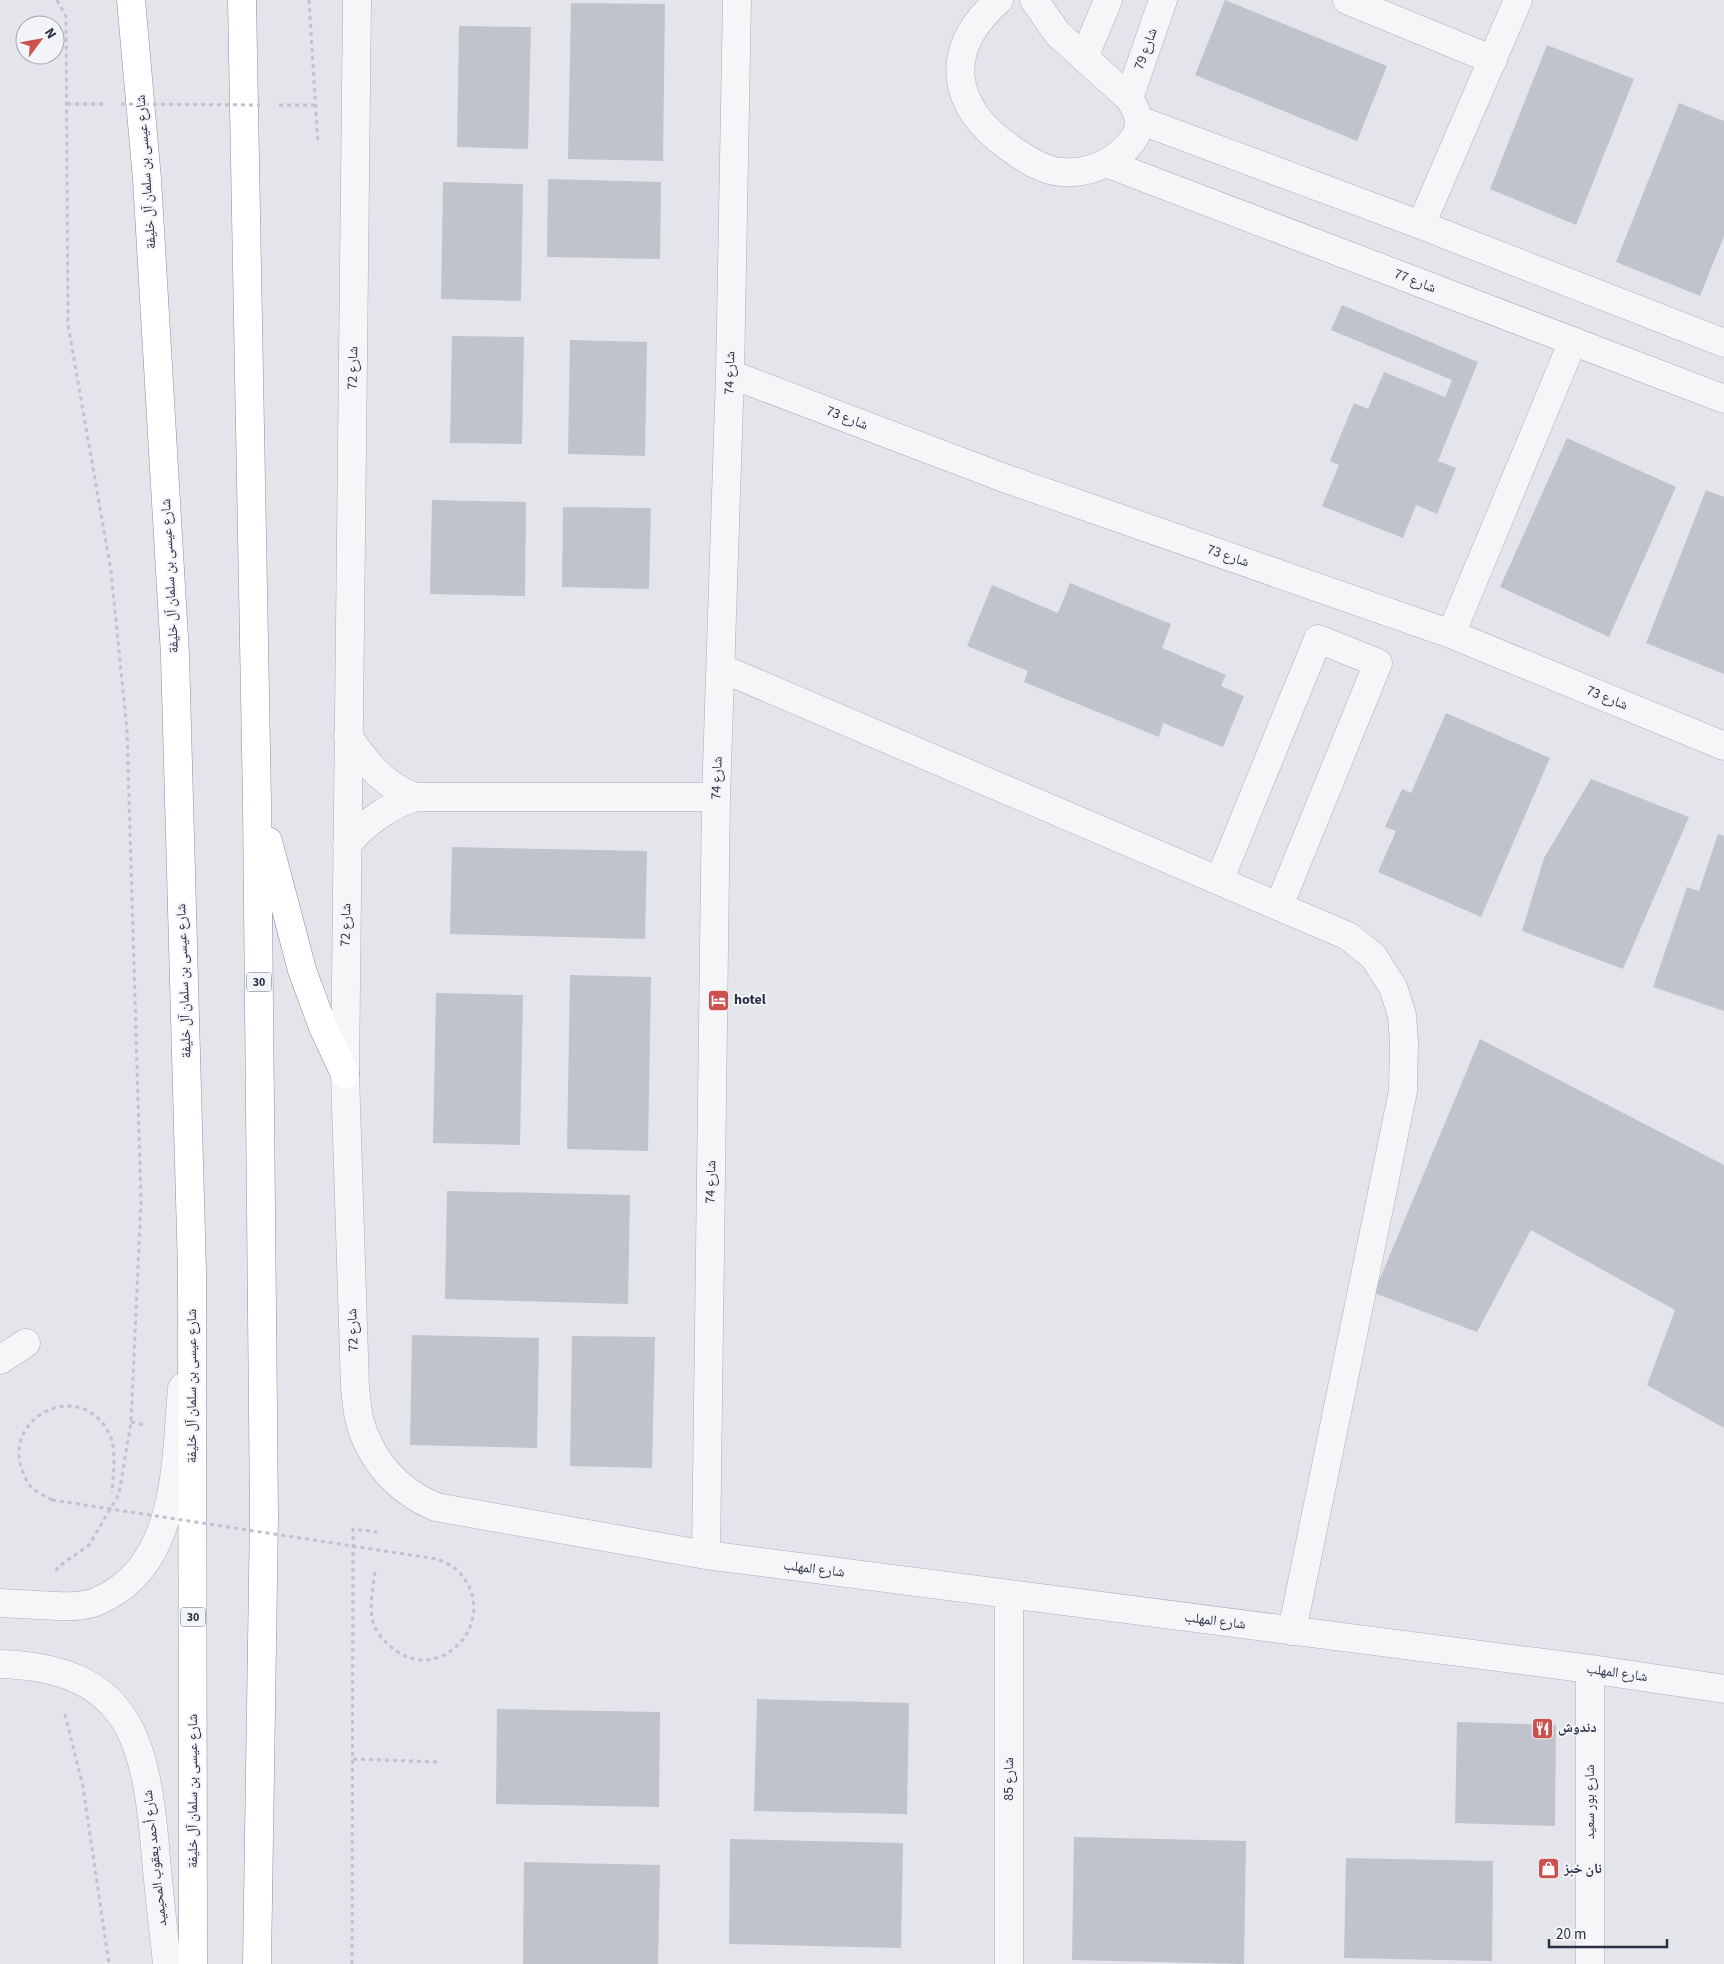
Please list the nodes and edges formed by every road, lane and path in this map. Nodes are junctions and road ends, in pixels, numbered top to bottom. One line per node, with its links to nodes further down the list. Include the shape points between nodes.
1 (57, 0): 16 (path, via 66,16)
2 (131, 0): 39 (highway, شارع عيسى بن سلمان آل خليفة / 30, via 147,179 175,655)
3 (242, 0): 34 (highway, 30)
4 (309, 0): 19 (path)
5 (374, 0): 13 (street)
6 (737, 0): 26 (street, شارع 74)
7 (998, 0): 22 (street, شارع 79, via 974,28 962,55 960,80 969,106 1004,144 1043,167 1074,172 1087,171)
8 (1034, 0): 14 (street, via 1058,34)
9 (1108, 0): 14 (street)
10 (1164, 0): 20 (street, شارع 79)
11 (1347, 0): 15 (street)
12 (1518, 0): 15 (street)
13 (357, 11): 30 (street, شارع 72)
14 (1084, 58): 20 (street)
15 (1493, 60): 23 (street)
16 (67, 104): 17 (path, bridge); 48 (path, via 68,325 111,571 127,730 141,1201 131,1422 118,1494 89,1545 58,1567)
17 (269, 105)
18 (278, 105): 19 (path)
19 (316, 105): 21 (path)
20 (1134, 109): 22 (street, شارع 79, via 1139,131 1118,155); 23 (street)
21 (319, 154)
22 (1106, 163): 24 (street, شارع 77)
23 (1421, 225): 25 (street)
24 (1573, 342): 27 (street, شارع 77); 28 (street)
25 (1724, 343)
26 (730, 374): 28 (street, شارع 73, via 1004,478); 29 (street, شارع 74)
27 (1724, 399)
28 (1451, 634): 31 (street, شارع 73)
29 (721, 668): 33 (street, شارع 74); 36 (street)
30 (348, 736): 32 (street, via 381,777 398,790); 35 (street, شارع 72)
31 (1724, 746)
32 (416, 796): 33 (street); 35 (street, via 374,820)
33 (716, 797): 44 (street, شارع 74)
34 (257, 802): 38 (highway, via 302,970); 59 (highway, 30, via 264,1516)
35 (347, 845): 38 (street, شارع 72)
36 (1219, 881): 37 (street); 37 (street, via 1318,639 1378,663)
37 (1279, 906): 49 (street, via 1348,936 1373,956 1393,987 1402,1015 1404,1042 1403,1091)
38 (345, 1074): 44 (street, شارع 72, via 355,1387 359,1419 381,1465 402,1489 436,1507)
39 (192, 1271): 48 (street, via 173,1487 159,1536 141,1569 113,1593 85,1605); 58 (highway, شارع عيسى بن سلمان آل خليفة / 30)
40 (26, 1343): 41 (street)
41 (0, 1360)
42 (112, 1493): 45 (path, bridge, via 114,1460 110,1434 98,1417 79,1407 56,1406 36,1416 20,1437 18,1463 30,1486 52,1500 437,1559 456,1569 469,1586 474,1606 471,1626 459,1645 440,1658 419,1660 399,1654 382,1639 373,1621)
43 (377, 1532): 54 (path, via 353,1529)
44 (706, 1555): 46 (street, شارع المهلب)
45 (375, 1572)
46 (1009, 1594): 49 (street, شارع المهلب); 61 (street, شارع 85)
47 (0, 1603): 48 (street)
48 (39, 1605)
49 (1292, 1631): 52 (street, شارع المهلب)
50 (0, 1664): 51 (street, شارع أحمد يعقوب المحيميد)
51 (35, 1667): 56 (path, via 66,1716 83,1787); 57 (street, شارع أحمد يعقوب المحيميد, via 57,1671 88,1684 113,1704 131,1733 150,1795)
52 (1590, 1669): 53 (street, شارع المهلب); 62 (street, شارع بور سعيد)
53 (1724, 1689)
54 (353, 1759): 55 (path); 60 (path)
55 (439, 1762)
56 (109, 1964)
57 (167, 1964)
58 (193, 1964)
59 (257, 1964)
60 (352, 1964)
61 (1009, 1964)
62 (1590, 1964)

